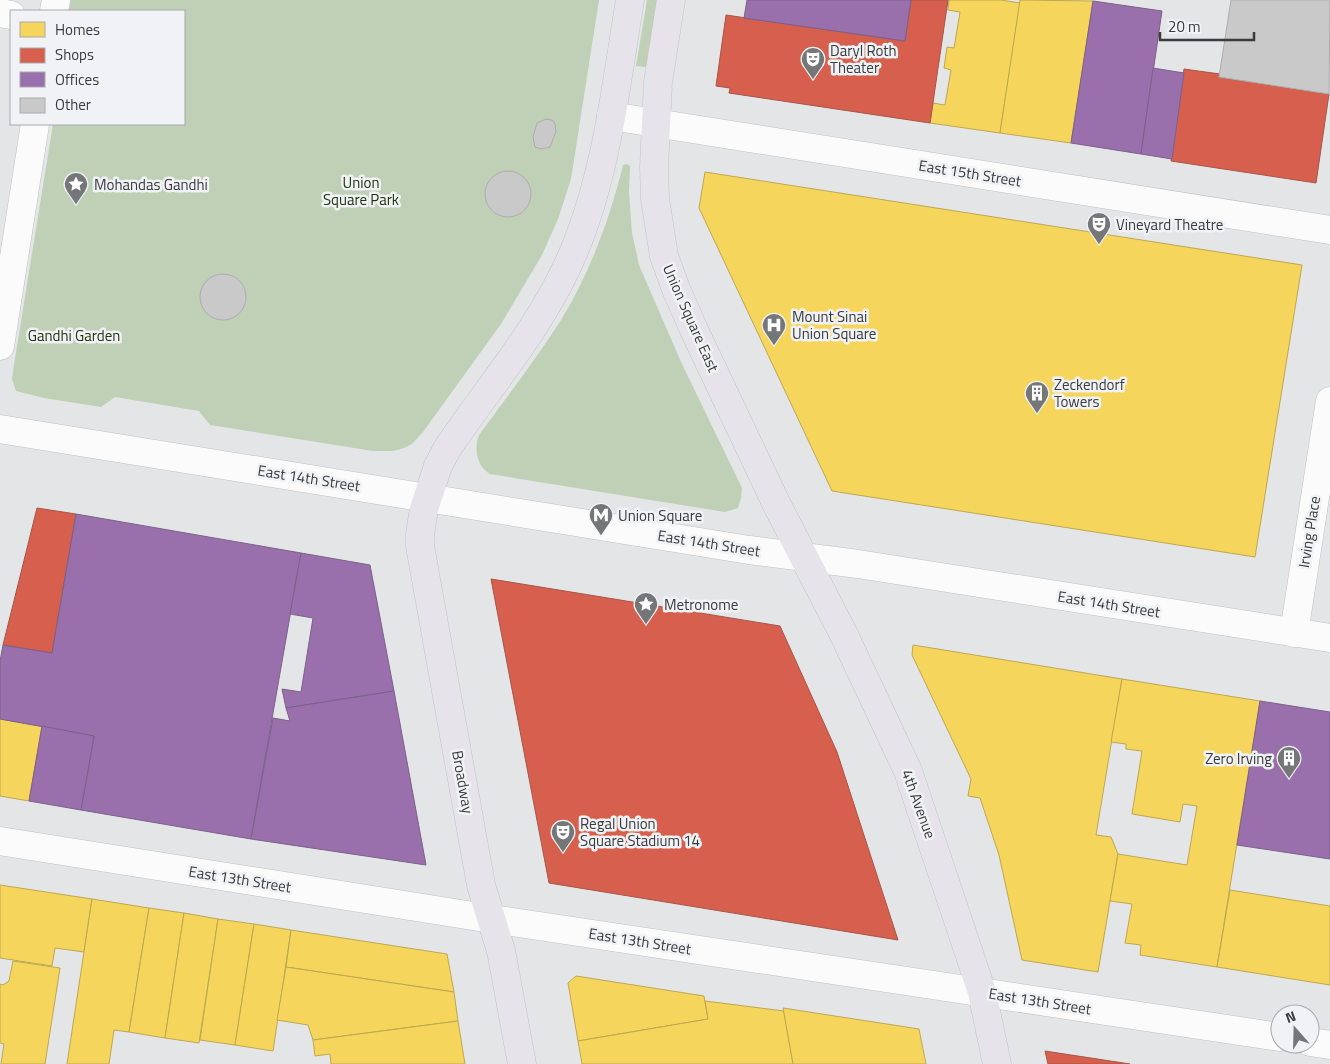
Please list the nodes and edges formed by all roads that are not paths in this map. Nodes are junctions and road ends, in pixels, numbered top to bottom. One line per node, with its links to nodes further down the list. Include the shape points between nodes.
1 (630, 0): 3 (main road)
2 (671, 0): 4 (main road, Union Square East, via 659,72)
3 (611, 116): 4 (street, East 15th Street); 10 (main road, via 594,195 574,253 537,322 447,449)
4 (656, 123): 6 (street, East 15th Street); 11 (main road, Union Square East, via 655,199 669,272 769,487)
5 (35, 125): 7 (street)
6 (1330, 230)
7 (0, 346)
8 (1330, 401): 12 (street, Irving Place)
9 (0, 429): 10 (street, East 14th Street)
10 (427, 498): 11 (street, East 14th Street); 15 (main road, Broadway, via 420,534 422,562 481,884)
11 (806, 558): 12 (street, East 14th Street); 16 (main road, 4th Avenue, via 908,771)
12 (1294, 633): 13 (street, East 14th Street)
13 (1330, 638)
14 (0, 841): 15 (street, East 13th Street)
15 (492, 919): 16 (street, East 13th Street); 18 (main road, Broadway)
16 (982, 992): 17 (street, East 13th Street); 19 (main road, 4th Avenue)
17 (1270, 1036)
18 (522, 1064)
19 (997, 1064)

